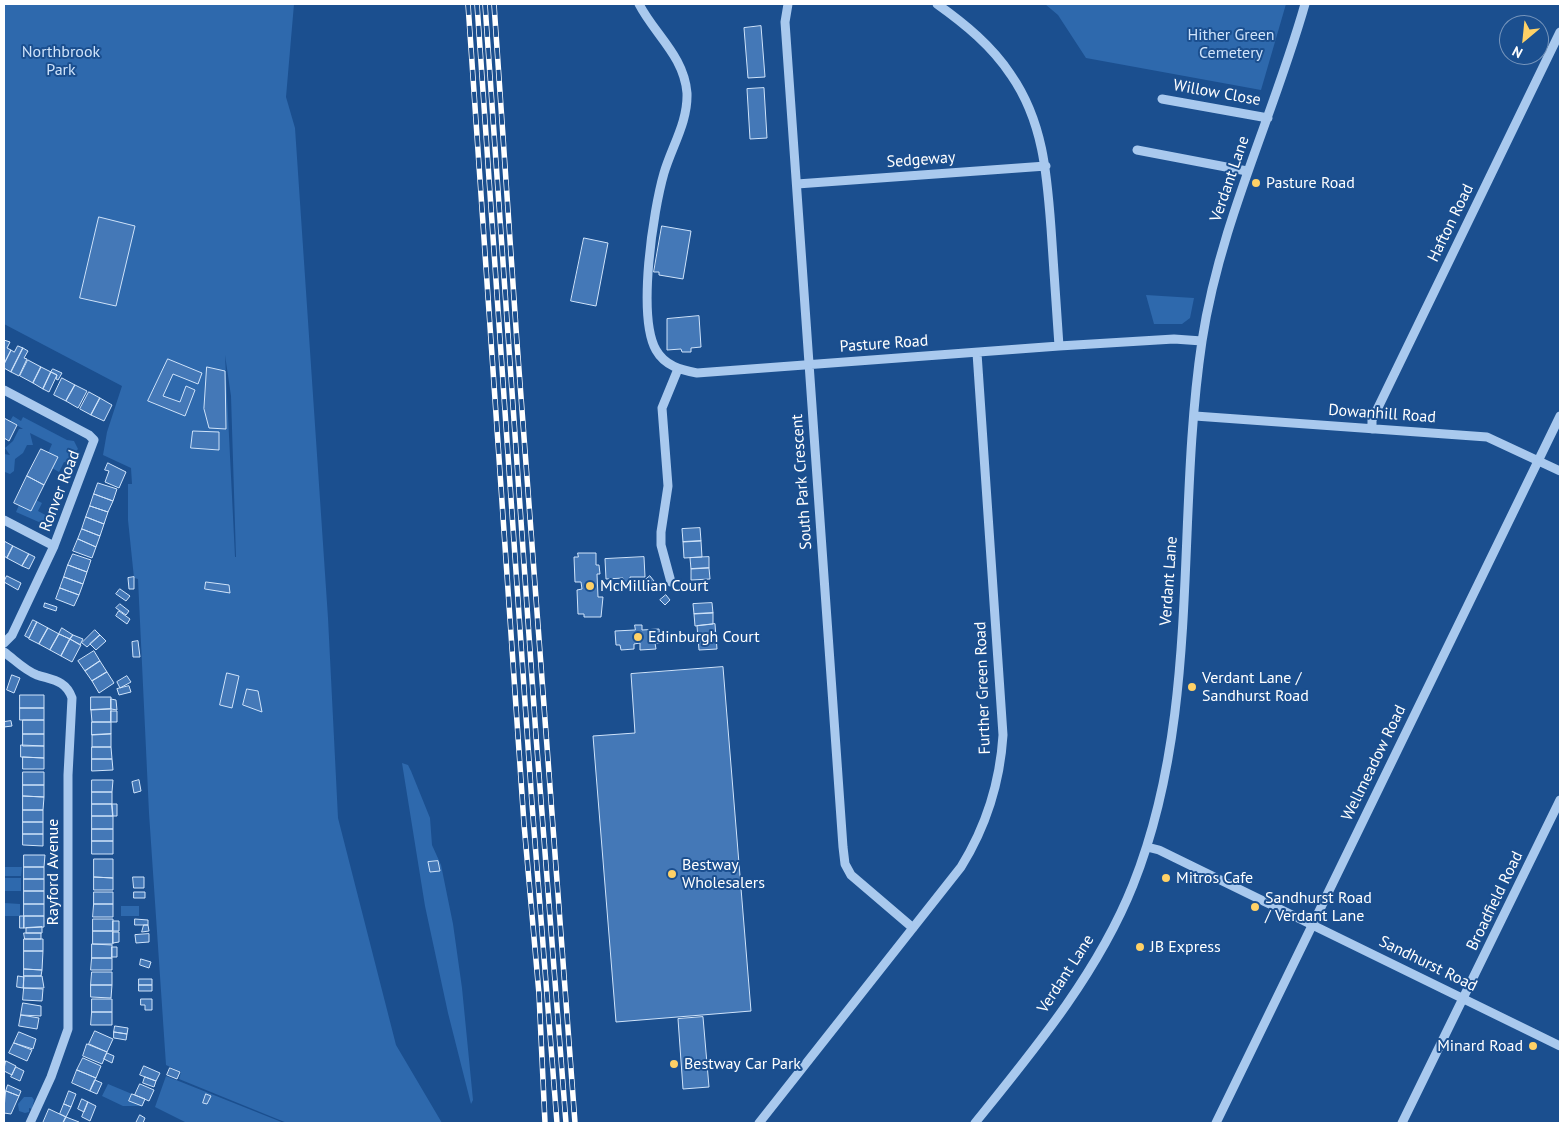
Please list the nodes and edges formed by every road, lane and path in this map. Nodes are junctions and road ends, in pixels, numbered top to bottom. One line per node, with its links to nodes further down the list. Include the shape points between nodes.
1 (639, 4): 16 (street, via 678,58 687,93 683,124 664,174 646,286 650,336 656,351)
2 (788, 4): 11 (street, South Park Crescent, via 785,22)
3 (938, 4): 9 (street, via 992,50 1013,77 1036,126)
4 (1305, 4): 7 (street, Verdant Lane)
5 (1560, 32): 20 (street, Hafton Road, via 1372,420)
6 (1162, 98): 7 (street, Willow Close)
7 (1268, 118): 10 (street, Verdant Lane)
8 (1137, 150): 10 (street)
9 (1046, 166): 11 (street, Sedgeway); 13 (street)
10 (1247, 171): 12 (street, Verdant Lane, via 1215,278)
11 (797, 184): 15 (street, South Park Crescent)
12 (1202, 341): 13 (street, Pasture Road, via 1174,339); 18 (street, Verdant Lane)
13 (1059, 346): 14 (street, Pasture Road)
14 (977, 353): 15 (street, Pasture Road); 31 (street, Further Green Road, via 1001,703 1001,760 991,807 976,842)
15 (808, 365): 16 (street, Pasture Road, via 697,373); 31 (street, South Park Crescent, via 845,864 860,885)
16 (678, 369): 25 (street, via 662,408 668,486 661,538)
17 (4, 390): 24 (street, Ronver Road, via 94,440)
18 (1194, 416): 20 (street, Dowanhill Road); 29 (street, Verdant Lane, via 1173,723 1162,788)
19 (1560, 416): 21 (street, Wellmeadow Road)
20 (1372, 429): 21 (street, Dowanhill Road, via 1487,437)
21 (1538, 461): 22 (street, Dowanhill Road); 30 (street, Wellmeadow Road)
22 (1560, 471)
23 (4, 520): 24 (street)
24 (54, 546): 26 (street, Ronver Road, via 14,631)
25 (671, 582)
26 (4, 643)
27 (5, 652): 34 (street, Rayford Avenue, via 36,675 52,678 69,690 72,698 68,775 69,1018 65,1040)
28 (1560, 800): 32 (street, Broadfield Road)
29 (1147, 846): 30 (street, Sandhurst Road); 36 (street, Verdant Lane, via 1118,918 1088,970 1026,1060)
30 (1312, 924): 32 (street, Sandhurst Road); 37 (street, Wellmeadow Road)
31 (913, 928): 35 (street, Further Green Road)
32 (1463, 998): 33 (street, Sandhurst Road); 38 (street, Broadfield Road)
33 (1560, 1046)
34 (30, 1123)
35 (758, 1123)
36 (975, 1123)
37 (1216, 1123)
38 (1402, 1123)

